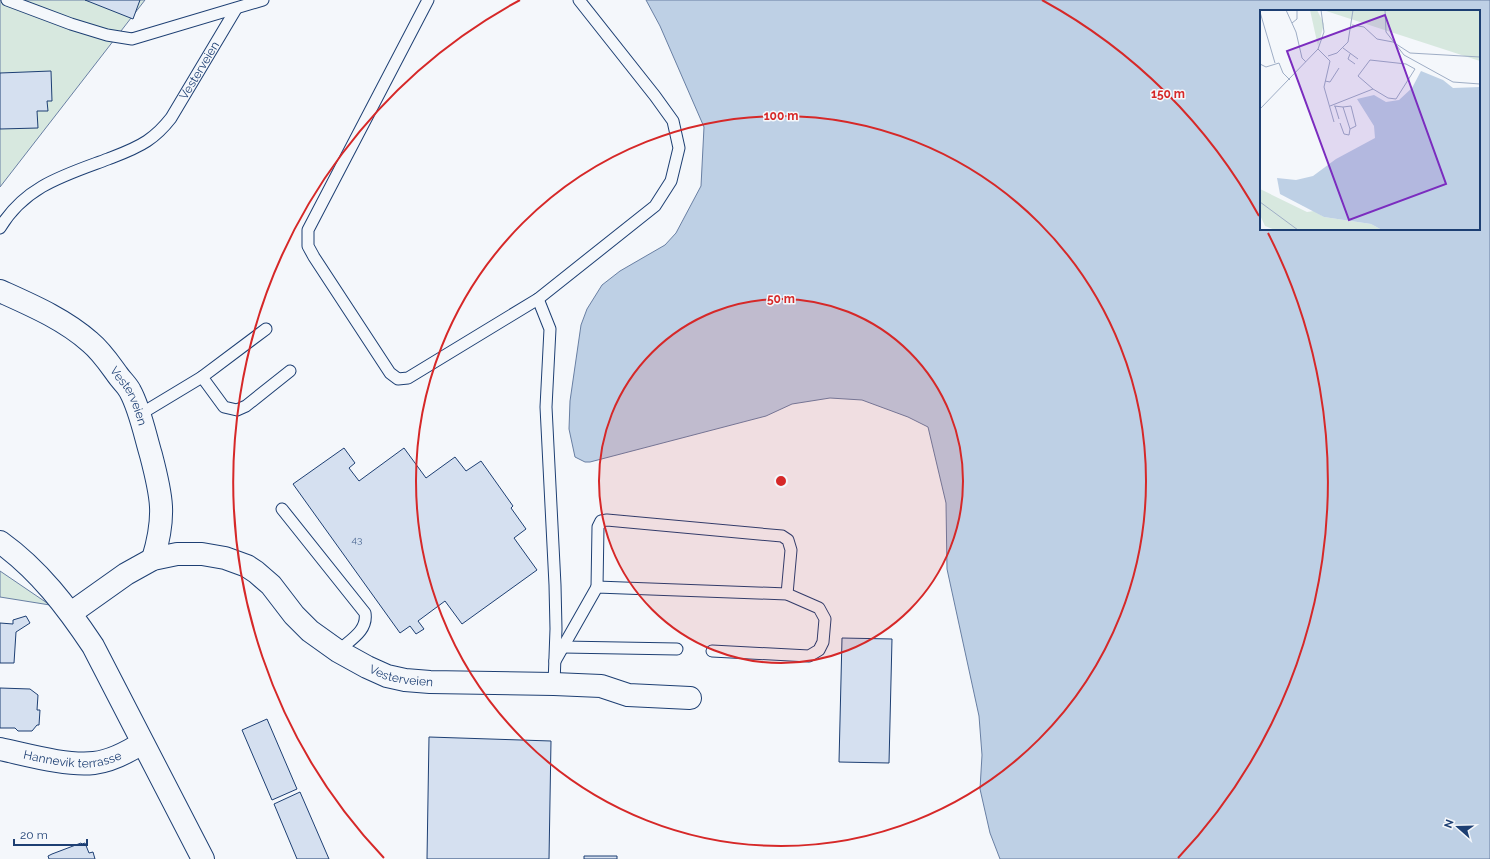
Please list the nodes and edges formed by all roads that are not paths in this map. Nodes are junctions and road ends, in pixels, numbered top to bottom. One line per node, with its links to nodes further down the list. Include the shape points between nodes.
1 (7, 0): 5 (lane, via 99,33 132,39 220,14)
2 (263, 0): 5 (lane)
3 (428, 0): 8 (lane, via 308,230 308,246 390,373 398,379 408,378)
4 (579, 0): 8 (lane, via 673,121 679,148 671,181 655,206)
5 (235, 4): 6 (lane, Vesterveien, via 163,128 146,142 127,152 63,175 37,189 20,202)
6 (0, 228)
7 (0, 291): 12 (street, Vesterveien, via 51,316 90,342 130,391)
8 (538, 299): 23 (lane, via 550,329 546,407 555,585)
9 (266, 329): 11 (lane)
10 (290, 371): 11 (lane, via 246,406 237,410 224,406)
11 (202, 377): 12 (lane)
12 (139, 415): 15 (street, Vesterveien, via 162,504 159,540)
13 (282, 509): 21 (lane, via 365,613 364,628)
14 (0, 542): 18 (street, via 40,576)
15 (153, 559): 18 (street, Vesterveien, via 126,574); 21 (street, Vesterveien, via 177,554 202,554 225,558 247,566 271,585 310,631)
16 (597, 587): 17 (lane); 17 (lane, via 598,527 601,521 607,520 782,536 788,540 791,550); 19 (lane)
17 (787, 594): 22 (lane, via 819,608 825,619 823,642 819,650 809,656)
18 (71, 613): 26 (street, via 93,646)
19 (563, 647): 20 (lane); 23 (lane)
20 (677, 649)
21 (338, 651): 24 (street, Vesterveien, via 387,676 405,680)
22 (712, 651)
23 (554, 661): 24 (lane)
24 (554, 684): 25 (street, Vesterveien, via 601,686 628,695)
25 (690, 698)
26 (142, 743): 27 (street, Hannevik terrasse, via 126,753 95,763 74,763); 28 (street)
27 (0, 749)
28 (203, 859)

